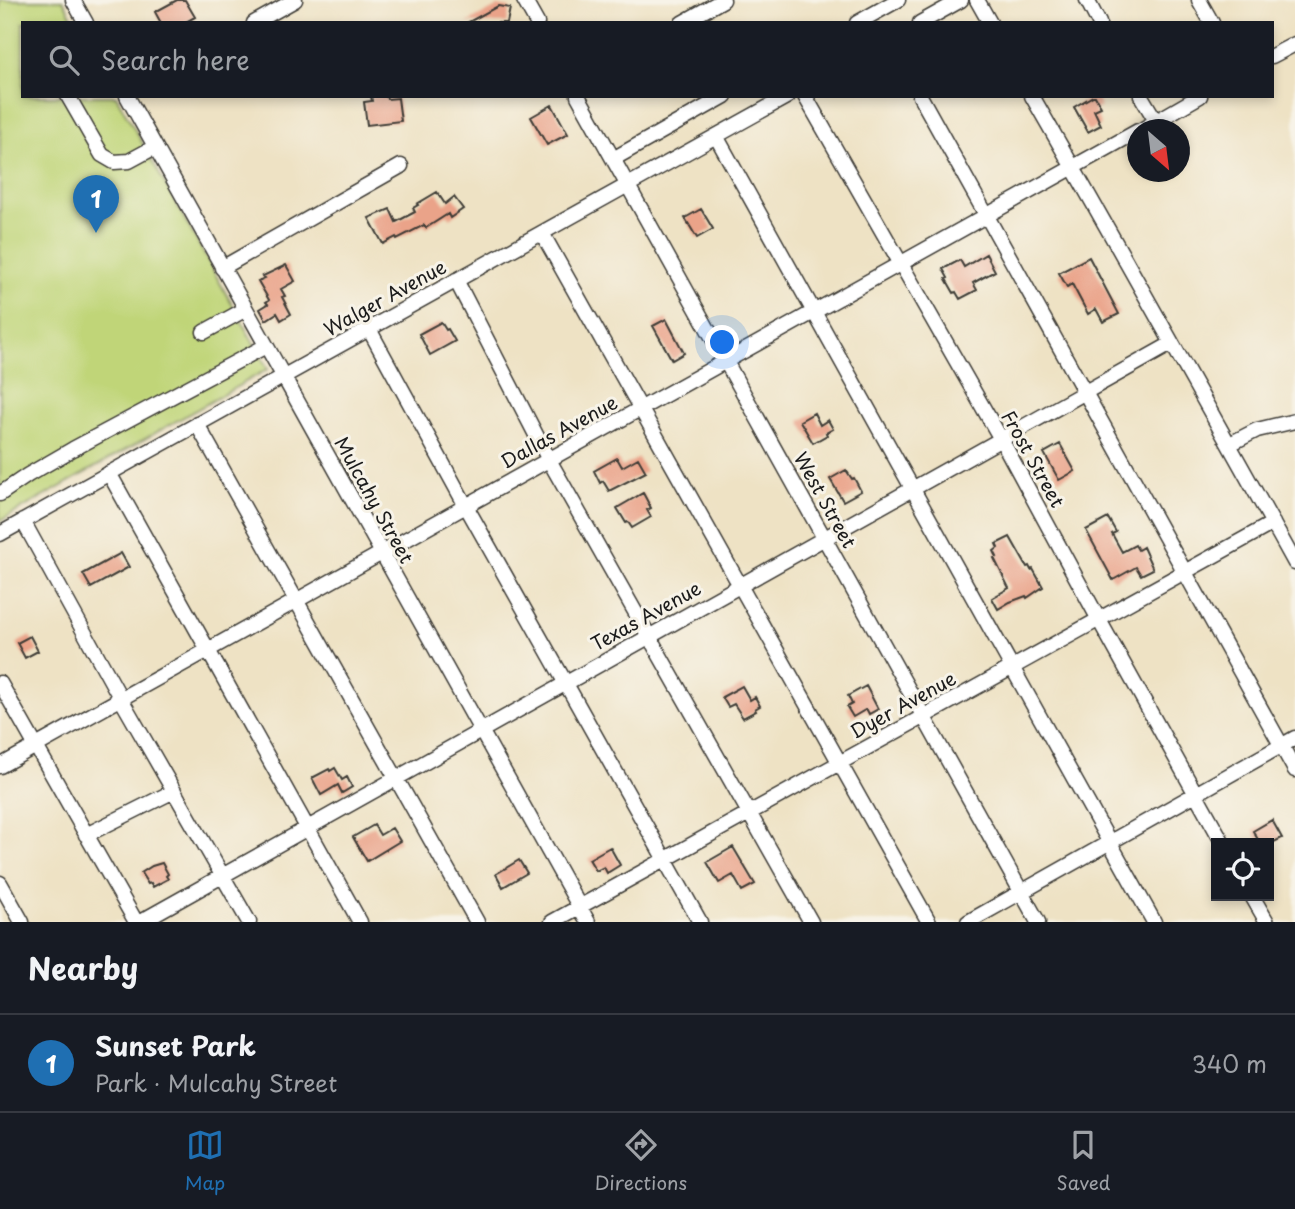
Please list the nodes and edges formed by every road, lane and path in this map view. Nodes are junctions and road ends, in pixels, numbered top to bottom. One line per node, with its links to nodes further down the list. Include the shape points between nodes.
1 (73, 0): 10 (street)
2 (295, 0): 11 (street)
3 (723, 0): 13 (street)
4 (898, 0): 14 (street)
5 (961, 0): 15 (street)
6 (977, 0): 16 (street)
7 (1087, 0): 17 (street)
8 (1199, 0): 18 (street)
9 (531, 2): 12 (street)
10 (85, 21)
11 (258, 21)
12 (536, 21)
13 (686, 21)
14 (861, 21)
15 (924, 21)
16 (989, 21)
17 (1099, 21)
18 (1211, 21)
19 (1295, 44): 20 (street)
20 (1274, 55)
21 (69, 98): 35 (street, via 102,155 114,162 129,161)
22 (128, 98): 35 (street, Mulcahy Street)
23 (579, 98): 36 (street, West Street)
24 (721, 98): 36 (street)
25 (784, 98): 33 (street, Walger Avenue)
26 (806, 98): 42 (street, Frost Street)
27 (921, 98): 40 (street)
28 (1033, 98): 38 (street)
29 (1142, 98): 31 (street)
30 (1196, 98): 32 (street, Dallas Avenue)
31 (1155, 119)
32 (1160, 119)
33 (716, 136): 39 (street, Walger Avenue); 46 (street)
34 (1127, 137): 38 (street, Dallas Avenue)
35 (155, 147): 43 (street, Mulcahy Street)
36 (613, 159): 39 (street, West Street)
37 (401, 166): 43 (street)
38 (1073, 167): 40 (street, Dallas Avenue); 49 (street)
39 (628, 186): 41 (street, Walger Avenue); 51 (street, West Street)
40 (987, 216): 42 (street, Dallas Avenue); 53 (street)
41 (542, 233): 44 (street, Walger Avenue); 54 (street)
42 (900, 264): 46 (street, Dallas Avenue); 57 (street, Frost Street)
43 (222, 268): 45 (street, Mulcahy Street)
44 (456, 281): 47 (street, Walger Avenue); 59 (street)
45 (246, 309): 48 (street); 50 (street, Mulcahy Street)
46 (814, 312): 51 (street, Dallas Avenue); 61 (street)
47 (369, 329): 52 (street, Walger Avenue); 63 (street)
48 (204, 332)
49 (1171, 344): 53 (street, Texas Avenue); 58 (street)
50 (266, 346): 52 (street, Mulcahy Street); 62 (street, via 73,449)
51 (726, 361): 54 (street, Dallas Avenue); 67 (street, West Street)
52 (283, 377): 56 (street, Walger Avenue); 68 (street, Mulcahy Street)
53 (1086, 392): 57 (street, Texas Avenue); 70 (street)
54 (641, 409): 59 (street, Dallas Avenue); 71 (street)
55 (1295, 421): 58 (street, via 1257,430)
56 (197, 424): 60 (street, Walger Avenue); 72 (street)
57 (1001, 439): 61 (street, Texas Avenue); 73 (street, Frost Street)
58 (1230, 444): 65 (street)
59 (549, 460): 63 (street, Dallas Avenue); 74 (street)
60 (109, 473): 64 (street, Walger Avenue); 75 (street)
61 (913, 489): 67 (street, Texas Avenue); 76 (street)
62 (0, 494)
63 (466, 506): 68 (street, Dallas Avenue); 78 (street)
64 (23, 521): 66 (street, Walger Avenue); 79 (street)
65 (1272, 523): 69 (street); 70 (street, Dyer Avenue)
66 (0, 534)
67 (824, 538): 71 (street, Texas Avenue); 80 (street, West Street)
68 (382, 553): 72 (street, Dallas Avenue); 81 (street, Mulcahy Street)
69 (1295, 563)
70 (1184, 570): 73 (street, Dyer Avenue); 84 (street)
71 (740, 586): 74 (street, Texas Avenue); 85 (street)
72 (296, 601): 75 (street, Dallas Avenue); 88 (street)
73 (1098, 618): 76 (street, Dyer Avenue); 90 (street, Frost Street)
74 (649, 636): 78 (street, Texas Avenue); 91 (street)
75 (208, 650): 79 (street, Dallas Avenue); 92 (street)
76 (1012, 666): 80 (street, Dyer Avenue); 95 (street)
77 (0, 683): 83 (street)
78 (566, 683): 81 (street, Texas Avenue); 96 (street)
79 (121, 699): 83 (street, Dallas Avenue); 89 (street)
80 (923, 716): 85 (street, Dyer Avenue); 99 (street, West Street)
81 (481, 731): 88 (street, Texas Avenue); 101 (street, Mulcahy Street)
82 (1295, 738): 84 (street)
83 (36, 746): 86 (street, Dallas Avenue); 93 (street)
84 (1282, 746): 87 (street); 90 (street)
85 (839, 762): 91 (street, Dyer Avenue); 111 (street)
86 (0, 766)
87 (1295, 770)
88 (396, 778): 92 (street, Texas Avenue); 106 (street)
89 (174, 791): 93 (street); 97 (street)
90 (1196, 794): 94 (street, Frost Street); 95 (street)
91 (749, 812): 96 (street, Dyer Avenue); 110 (street)
92 (308, 828): 97 (street, Texas Avenue); 105 (street)
93 (86, 835): 103 (street)
94 (1220, 838)
95 (1110, 842): 99 (street); 114 (street)
96 (665, 859): 101 (street, Dyer Avenue); 109 (street)
97 (223, 876): 103 (street, Texas Avenue); 104 (street)
98 (0, 883): 102 (street)
99 (1021, 892): 112 (street); 113 (street, West Street)
100 (1255, 901): 115 (street)
101 (579, 907): 107 (street, Dyer Avenue); 108 (street, Mulcahy Street)
102 (22, 922)
103 (138, 922)
104 (249, 922)
105 (360, 922)
106 (477, 922)
107 (552, 922)
108 (588, 922)
109 (700, 922)
110 (811, 922)
111 (929, 922)
112 (968, 922)
113 (1038, 922)
114 (1154, 922)
115 (1267, 922)

